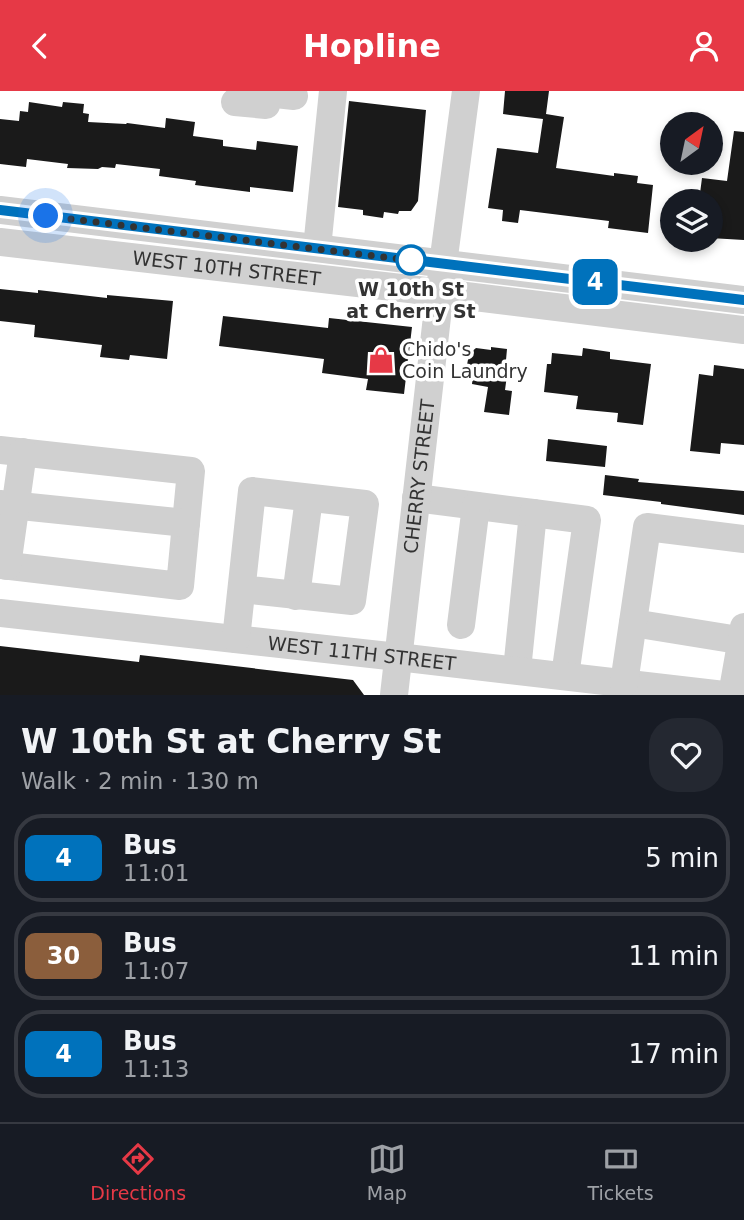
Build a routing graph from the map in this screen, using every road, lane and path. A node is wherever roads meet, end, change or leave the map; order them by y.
1 (333, 91) edge
2 (466, 91) edge
3 (276, 93) edge
4 (235, 102) dead end
5 (0, 210) edge
6 (114, 224) junction
7 (0, 243) edge
8 (317, 248) junction
9 (110, 255) junction
10 (443, 264) junction
11 (440, 293) junction
12 (744, 300) edge
13 (744, 330) edge
14 (12, 451) edge
15 (309, 498) junction
16 (416, 498) junction
17 (8, 505) edge
18 (476, 506) junction
19 (533, 513) junction
20 (186, 523) junction
21 (744, 539) edge
22 (4, 566) edge
23 (242, 589) junction
24 (296, 596) junction
25 (0, 613) edge
26 (633, 623) junction
27 (461, 625) dead end
28 (743, 636) edge
29 (236, 639) junction
30 (398, 657) junction
31 (517, 670) junction
32 (565, 676) junction
33 (624, 683) junction
34 (394, 695) edge
35 (724, 695) edge
36 (732, 695) edge

1 - 8 street
2 - 10 street, CHERRY STREET
3 - 4 street
5 - 6 street, WEST 10TH STREET
6 - 8 street, WEST 10TH STREET
6 - 9 street
7 - 9 street, WEST 10TH STREET
8 - 10 street, WEST 10TH STREET
9 - 11 street, WEST 10TH STREET
10 - 11 street, CHERRY STREET
10 - 12 street, WEST 10TH STREET
11 - 13 street, WEST 10TH STREET
11 - 16 street, CHERRY STREET
14 - 17 street
14 - 20 street
15 - 23 street
15 - 24 street
15 - 24 street
16 - 18 street
16 - 30 street, CHERRY STREET
17 - 20 street
17 - 22 street
18 - 19 street
18 - 27 street
19 - 31 street
19 - 32 street
20 - 22 street
21 - 26 street
23 - 24 street
23 - 29 street
25 - 29 street, WEST 11TH STREET
26 - 28 street
26 - 33 street
28 - 36 street
29 - 30 street, WEST 11TH STREET
30 - 31 street, WEST 11TH STREET
30 - 34 street, CHERRY STREET
31 - 32 street, WEST 11TH STREET
32 - 33 street, WEST 11TH STREET
33 - 35 street, WEST 11TH STREET

